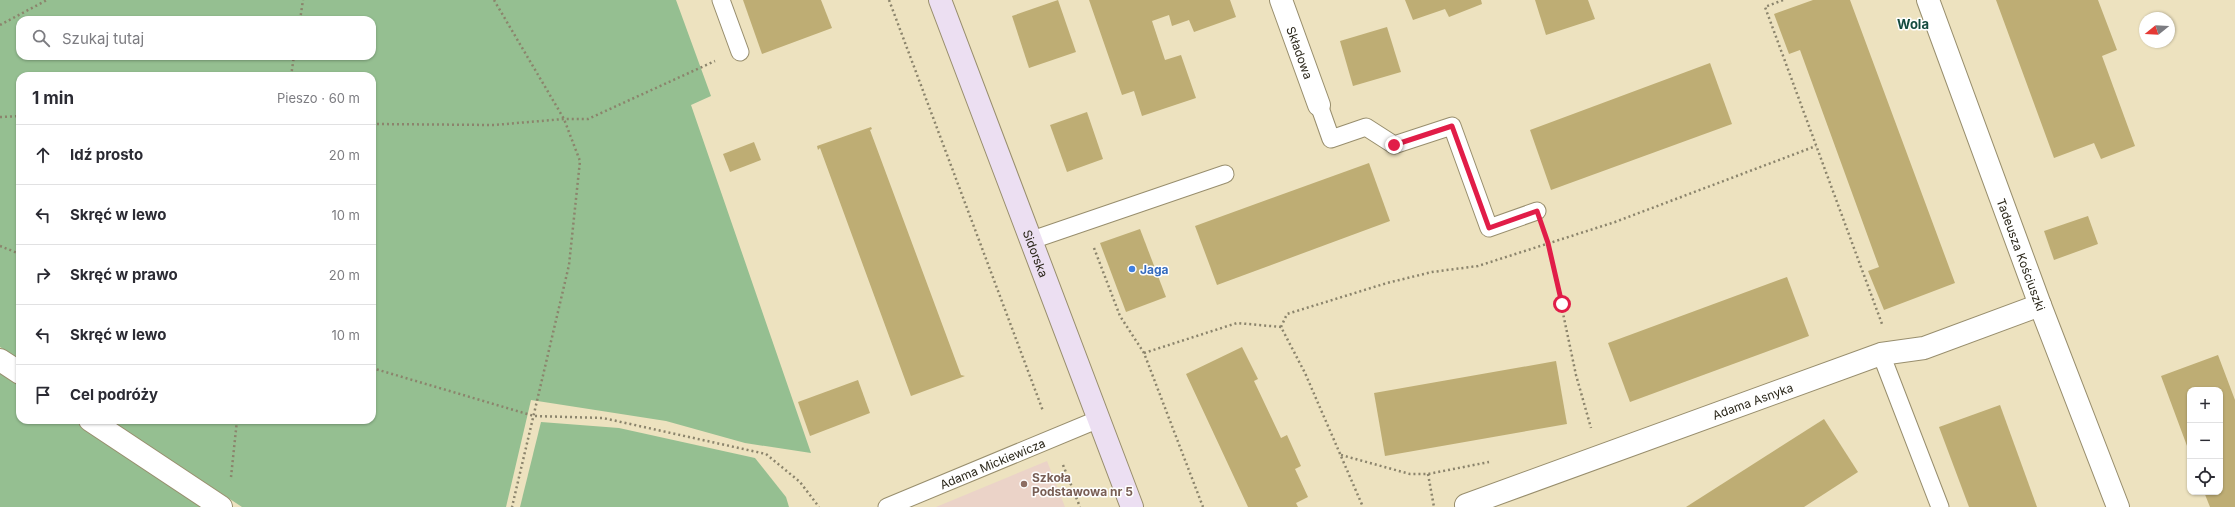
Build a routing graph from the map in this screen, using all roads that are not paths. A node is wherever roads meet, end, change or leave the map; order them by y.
1 (721, 0) edge
2 (940, 0) edge
3 (1282, 0) edge
4 (1928, 0) edge
5 (740, 52) road end
6 (1319, 105) joint
7 (1225, 174) dead end
8 (1537, 211) road end
9 (1032, 240) junction
10 (2040, 305) junction
11 (1881, 354) junction
12 (0, 360) edge
13 (16, 370) edge
14 (1098, 419) junction
15 (96, 424) edge
16 (1466, 505) dead end
17 (221, 507) edge
18 (887, 507) edge
19 (1132, 507) edge
20 (1940, 507) edge
21 (2118, 507) edge

1 - 5 lane
2 - 9 street, Sidorska
3 - 6 street, Składowa
4 - 10 street, Tadeusza Kościuszki
6 - 8 lane
7 - 9 lane
9 - 14 street, Sidorska
10 - 11 street, Adama Asnyka
10 - 21 street, Tadeusza Kościuszki
11 - 16 street, Adama Asnyka
11 - 20 lane
12 - 13 street
14 - 18 lane, Adama Mickiewicza
14 - 19 street, Sidorska
15 - 17 street

